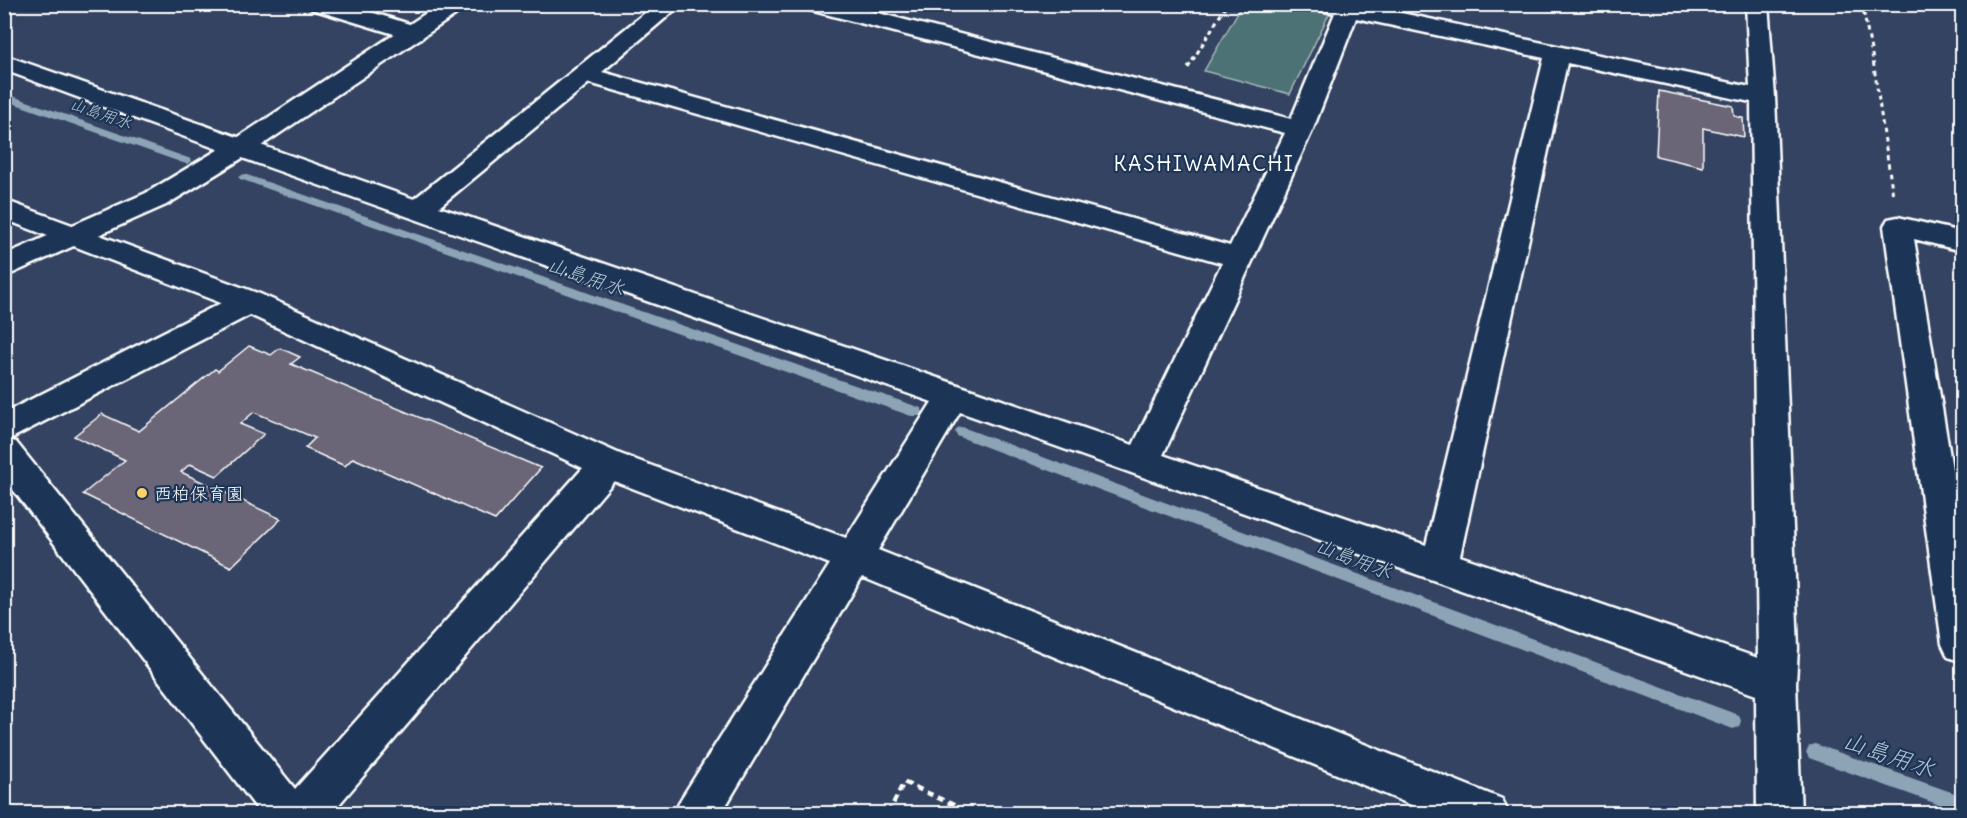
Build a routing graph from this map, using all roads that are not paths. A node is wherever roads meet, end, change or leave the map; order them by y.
1 (320, 4) edge
2 (456, 4) edge
3 (671, 4) edge
4 (814, 4) edge
5 (1756, 5) edge
6 (1336, 7) edge
7 (414, 33) junction
8 (1557, 53) junction
9 (4, 62) edge
10 (582, 74) junction
11 (1762, 97) junction
12 (1300, 129) junction
13 (240, 148) junction
14 (4, 209) edge
15 (418, 210) junction
16 (76, 237) junction
17 (1962, 242) edge
18 (1240, 258) junction
19 (4, 267) edge
20 (249, 302) junction
21 (953, 396) junction
22 (4, 428) edge
23 (4, 452) edge
24 (1142, 462) junction
25 (608, 464) junction
26 (854, 557) junction
27 (1440, 566) junction
28 (1962, 644) edge
29 (1776, 682) junction
30 (288, 813) edge
31 (302, 813) edge
32 (696, 813) edge
33 (1486, 813) edge
34 (1779, 813) edge

1 - 7 street
2 - 7 street
3 - 10 street
4 - 12 street
5 - 11 street
6 - 8 street
6 - 12 street
7 - 13 street
8 - 11 street
8 - 27 street
9 - 13 street
10 - 15 street
10 - 18 street
11 - 29 street
12 - 18 street
13 - 15 street
13 - 16 street
14 - 16 street
15 - 21 street
16 - 19 street
16 - 20 street
17 - 28 street
18 - 24 street
20 - 22 street
20 - 25 street
21 - 24 street
21 - 26 street
23 - 30 street
24 - 27 street
25 - 26 street
25 - 31 street
26 - 32 street
26 - 33 street
27 - 29 street
29 - 34 street

